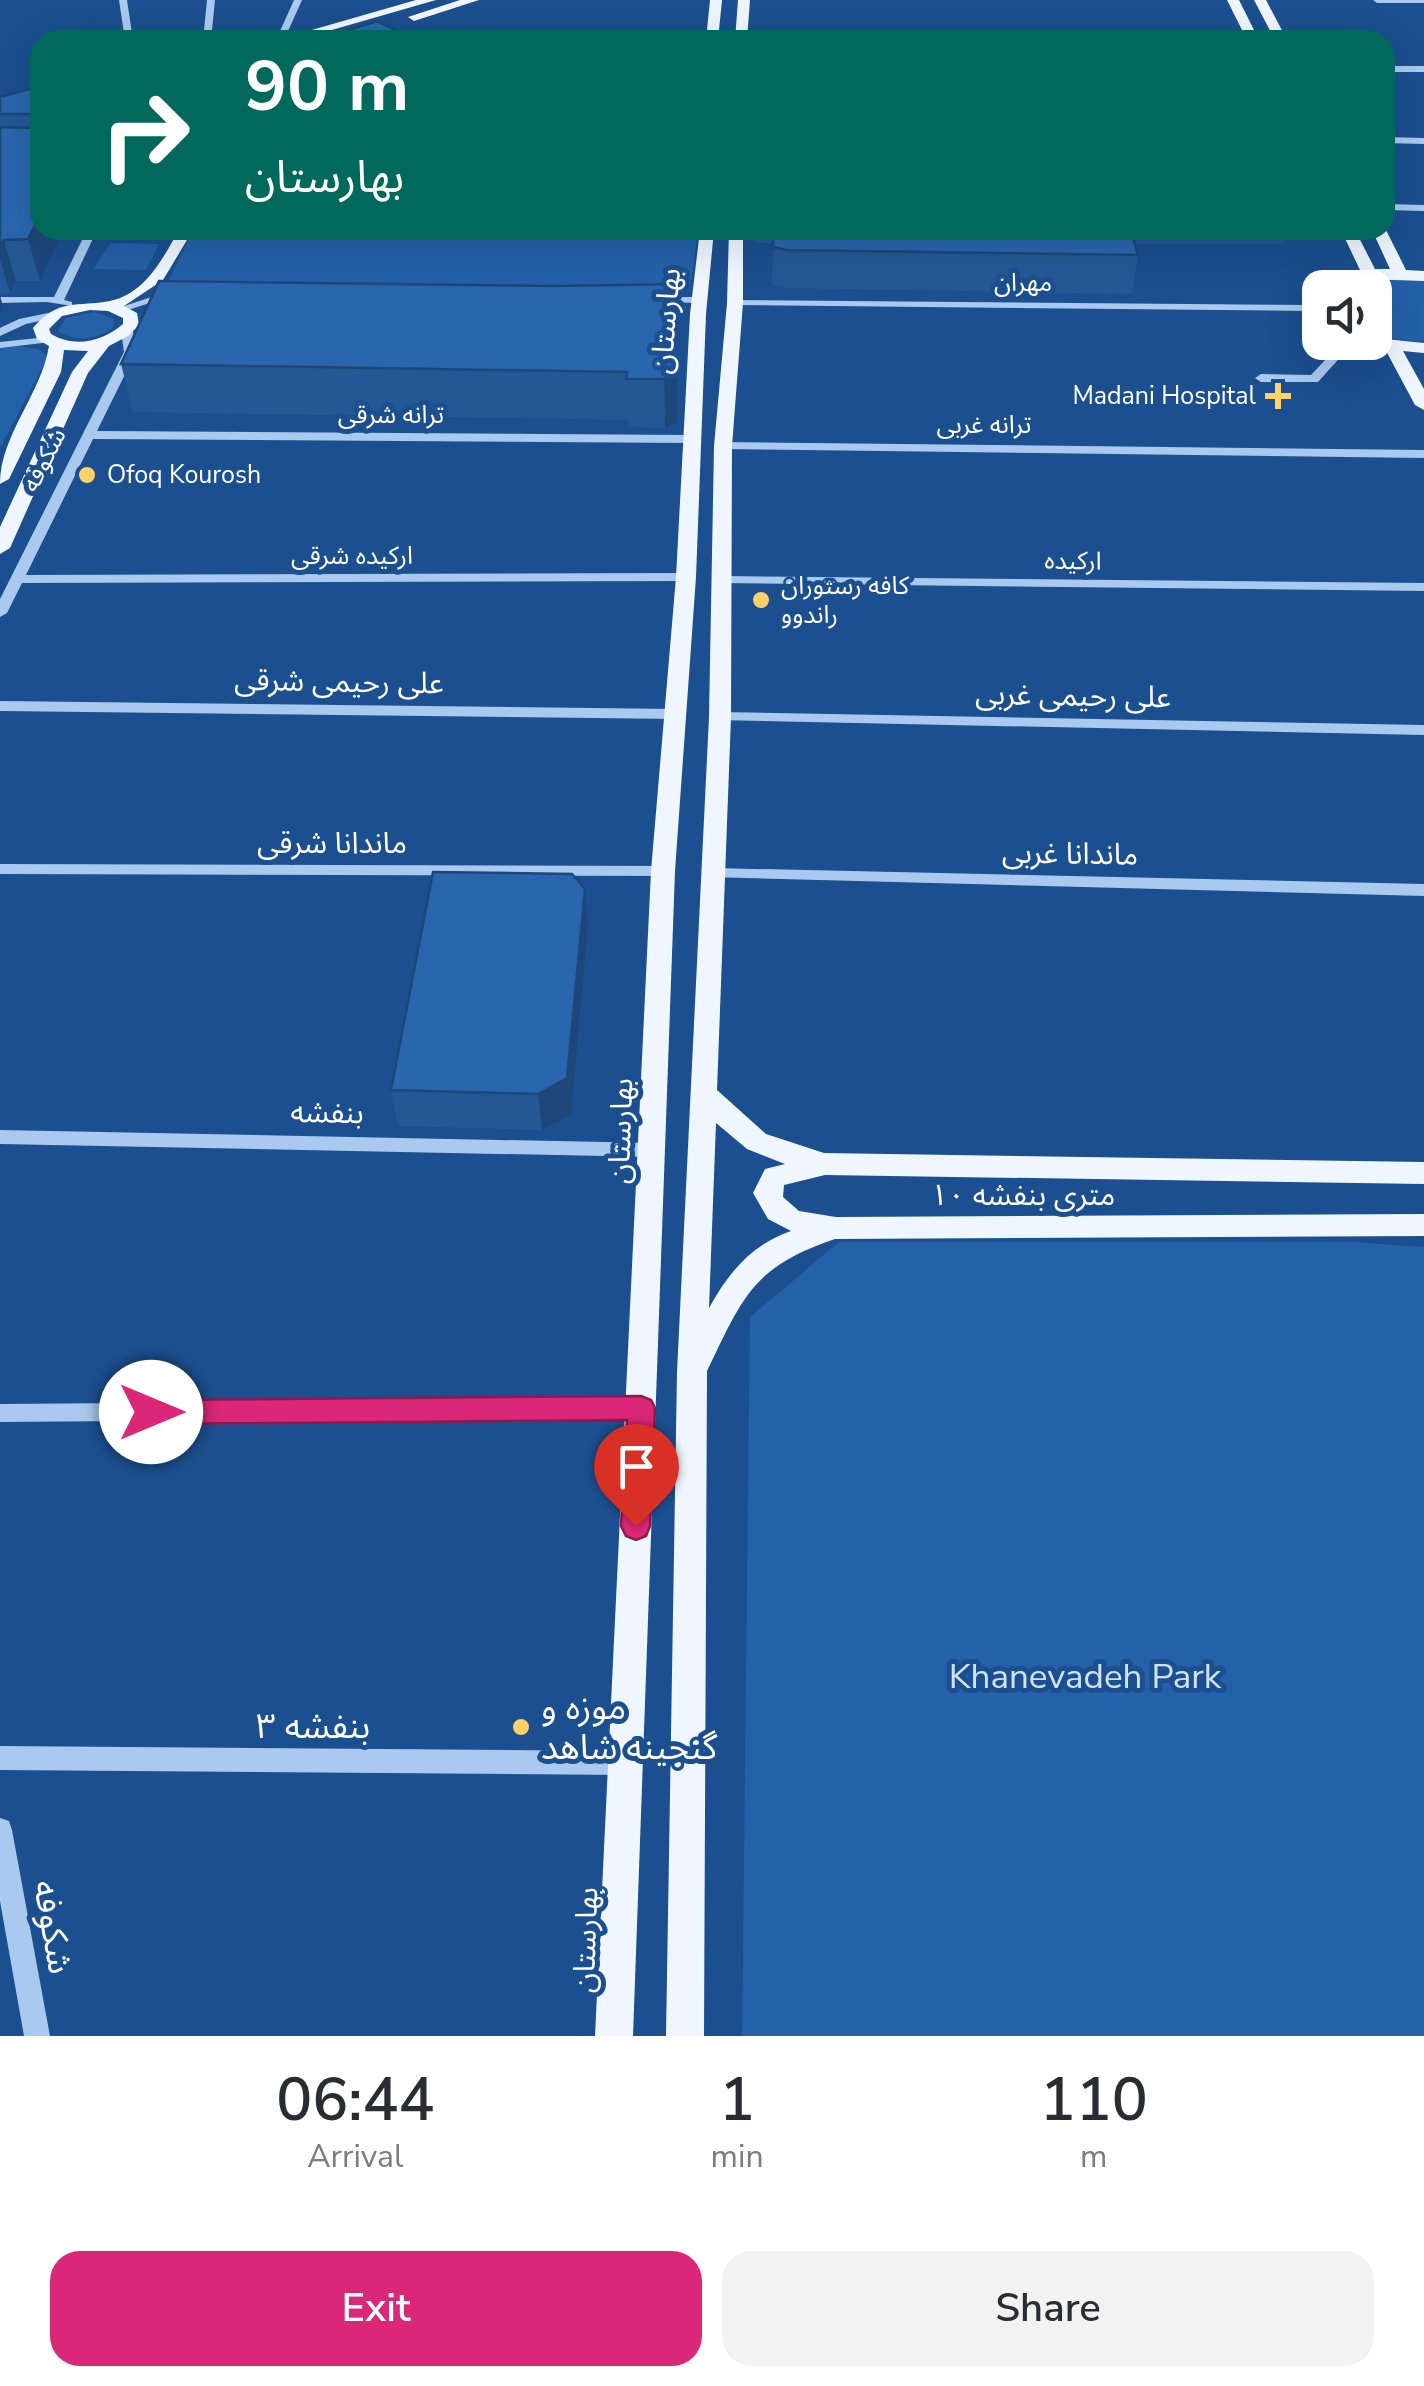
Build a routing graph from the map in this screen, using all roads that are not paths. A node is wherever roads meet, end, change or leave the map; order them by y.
1 (123, 0) edge
2 (212, 0) edge
3 (298, 0) edge
4 (430, 0) edge
5 (473, 0) edge
6 (716, 0) edge
7 (744, 0) edge
8 (1233, 0) edge
9 (1260, 0) edge
10 (1377, 0) edge
11 (1424, 0) edge
12 (128, 30) edge
13 (208, 30) edge
14 (286, 30) edge
15 (333, 30) edge
16 (367, 30) edge
17 (713, 30) edge
18 (742, 30) edge
19 (1248, 30) edge
20 (1276, 30) edge
21 (1395, 69) edge
22 (1424, 69) edge
23 (1395, 140) edge
24 (1424, 140) edge
25 (1395, 207) edge
26 (1424, 208) edge
27 (87, 240) edge
28 (181, 240) edge
29 (706, 240) edge
30 (736, 240) edge
31 (1353, 240) edge
32 (1383, 240) edge
33 (1368, 270) edge
34 (1392, 275) edge
35 (1402, 275) junction
36 (1424, 276) edge
37 (190, 293) edge
38 (641, 299) edge
39 (0, 300) edge
40 (735, 303) junction
41 (172, 307) edge
42 (699, 307) junction
43 (55, 308) junction
44 (659, 314) edge
45 (1302, 314) edge
46 (123, 316) junction
47 (0, 332) edge
48 (52, 342) junction
49 (103, 343) junction
50 (0, 344) edge
51 (1392, 346) joint
52 (1424, 348) edge
53 (1331, 360) edge
54 (1261, 378) dead end
55 (1424, 406) edge
56 (91, 435) junction
57 (691, 439) junction
58 (723, 446) junction
59 (1424, 454) edge
60 (0, 478) edge
61 (0, 548) edge
62 (686, 577) junction
63 (17, 579) junction
64 (722, 580) junction
65 (1424, 587) edge
66 (0, 613) edge
67 (0, 706) edge
68 (677, 714) junction
69 (720, 717) junction
70 (1424, 730) edge
71 (0, 869) edge
72 (664, 871) junction
73 (714, 873) junction
74 (1424, 890) edge
75 (704, 1093) junction
76 (0, 1136) edge
77 (653, 1150) junction
78 (824, 1164) junction
79 (1424, 1172) edge
80 (1424, 1225) edge
81 (835, 1228) junction
82 (692, 1372) junction
83 (641, 1408) junction
84 (0, 1413) edge
85 (0, 1758) edge
86 (625, 1763) junction
87 (0, 1830) edge
88 (37, 2036) edge
89 (614, 2036) edge
90 (685, 2036) edge

1 - 12 street
2 - 13 street
3 - 14 street
4 - 15 main road
5 - 16 main road
6 - 17 main road
7 - 18 main road
8 - 19 main road
9 - 20 main road
10 - 11 street
21 - 22 street
23 - 24 street
25 - 26 street
27 - 43 street
28 - 46 main road
29 - 42 main road, بهارستان
30 - 40 main road
31 - 33 main road
32 - 35 main road
34 - 35 main road
35 - 36 main road
37 - 46 street
38 - 42 street
39 - 43 street
40 - 45 street, مهران
40 - 58 main road
41 - 46 street
42 - 44 street
42 - 57 main road, بهارستان
43 - 46 main road
43 - 47 street
43 - 48 main road
46 - 49 main road
46 - 56 street, شکوفه
48 - 49 main road
48 - 50 street
48 - 60 main road
49 - 61 main road
51 - 52 main road
51 - 55 main road
53 - 54 street
56 - 57 street, ترانه شرقی
56 - 63 street, شکوفه
57 - 62 main road, بهارستان
58 - 59 street, ترانه غربی
58 - 64 main road
62 - 63 street, ارکیده شرقی
62 - 68 main road, بهارستان
63 - 66 street, شکوفه
64 - 65 street, ارکیده
64 - 69 main road
67 - 68 street, علی رحیمی شرقی
68 - 72 main road, بهارستان
69 - 70 street, علی رحیمی غربی
69 - 73 main road
71 - 72 street, ماندانا شرقی
72 - 77 main road, بهارستان
73 - 74 street, ماندانا غربی
73 - 75 main road
75 - 78 main road, ۱۰ متری بنفشه
75 - 82 main road
76 - 77 street, بنفشه
77 - 83 main road, بهارستان
78 - 79 main road, ۱۰ متری بنفشه
78 - 81 main road
80 - 81 main road, ۱۰ متری بنفشه
81 - 82 main road, ۱۰ متری بنفشه
82 - 90 main road
83 - 84 street
83 - 86 main road, بهارستان
85 - 86 street, بنفشه ۳
86 - 89 main road, بهارستان
87 - 88 street, شکوفه

